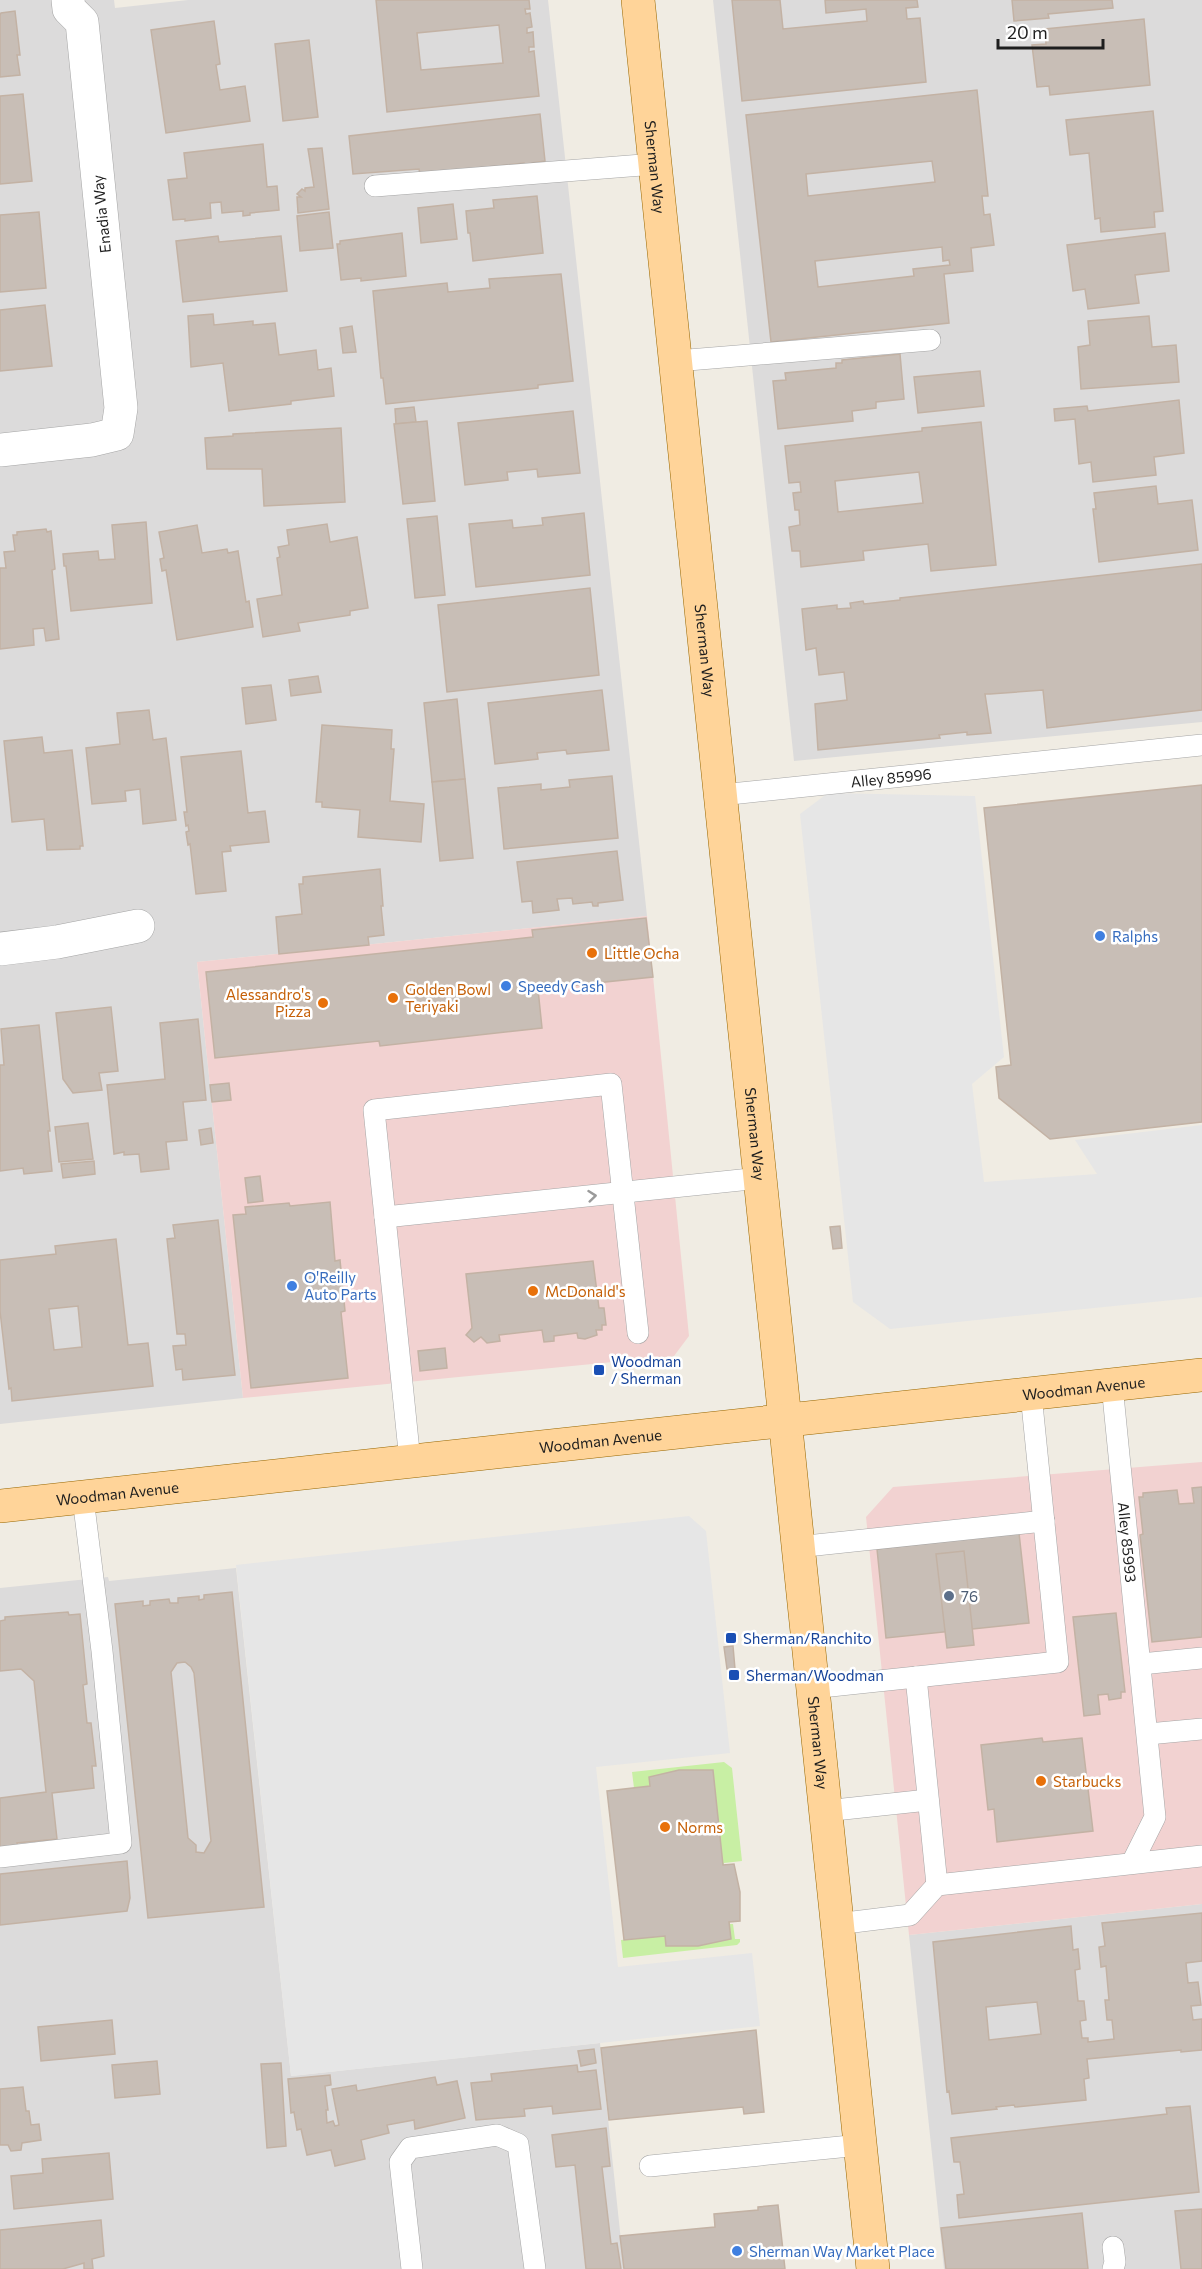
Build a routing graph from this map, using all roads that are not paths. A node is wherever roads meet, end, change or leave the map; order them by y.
1 (68, 0) edge
2 (638, 0) edge
3 (655, 164) junction
4 (375, 186) dead end
5 (930, 340) dead end
6 (676, 361) junction
7 (0, 450) edge
8 (1202, 745) edge
9 (721, 795) junction
10 (138, 926) dead end
11 (0, 949) edge
12 (760, 1178) junction
13 (623, 1192) junction
14 (385, 1217) junction
15 (638, 1333) dead end
16 (1202, 1375) edge
17 (1112, 1385) junction
18 (1031, 1394) junction
19 (785, 1422) junction
20 (410, 1461) junction
21 (83, 1498) junction
22 (0, 1506) edge
23 (1044, 1521) junction
24 (797, 1546) junction
25 (1202, 1658) edge
26 (1140, 1664) junction
27 (916, 1677) junction
28 (812, 1688) junction
29 (1202, 1730) edge
30 (1148, 1734) junction
31 (928, 1800) junction
32 (825, 1811) junction
33 (1202, 1856) edge
34 (0, 1857) edge
35 (1132, 1863) junction
36 (937, 1885) junction
37 (837, 1924) junction
38 (860, 2145) junction
39 (650, 2166) dead end
40 (1113, 2247) dead end
41 (411, 2269) edge
42 (536, 2269) edge
43 (873, 2269) edge
44 (1113, 2269) edge

1 - 7 street, Enadia Way
2 - 3 main road, Sherman Way
3 - 4 lane
3 - 6 main road, Sherman Way
5 - 6 lane
6 - 9 main road, Sherman Way
8 - 9 lane, Alley 85996
9 - 12 main road, Sherman Way
10 - 11 street
12 - 13 lane
12 - 19 main road, Sherman Way
14 -> 13 lane
13 - 14 lane
13 - 15 lane
14 - 20 lane
16 - 17 main road, Woodman Avenue
17 - 18 main road, Woodman Avenue
17 - 26 lane, Alley 85993
18 - 19 main road, Woodman Avenue
18 - 23 lane
19 - 20 main road, Woodman Avenue
19 - 24 main road, Sherman Way
20 - 21 main road, Woodman Avenue
21 - 22 main road, Woodman Avenue
21 - 34 lane
23 - 24 lane
23 - 27 lane
24 - 28 main road, Sherman Way
25 - 26 lane
26 - 30 lane, Alley 85993
27 - 28 lane
27 - 31 lane
28 - 32 main road, Sherman Way
29 - 30 lane
30 - 35 lane, Alley 85993
31 - 32 lane
31 - 36 lane
32 - 37 main road, Sherman Way
33 - 35 lane
35 - 36 lane
36 - 37 lane
37 - 38 main road, Sherman Way
38 - 39 lane
38 - 43 main road, Sherman Way
40 - 44 lane
41 - 42 lane

